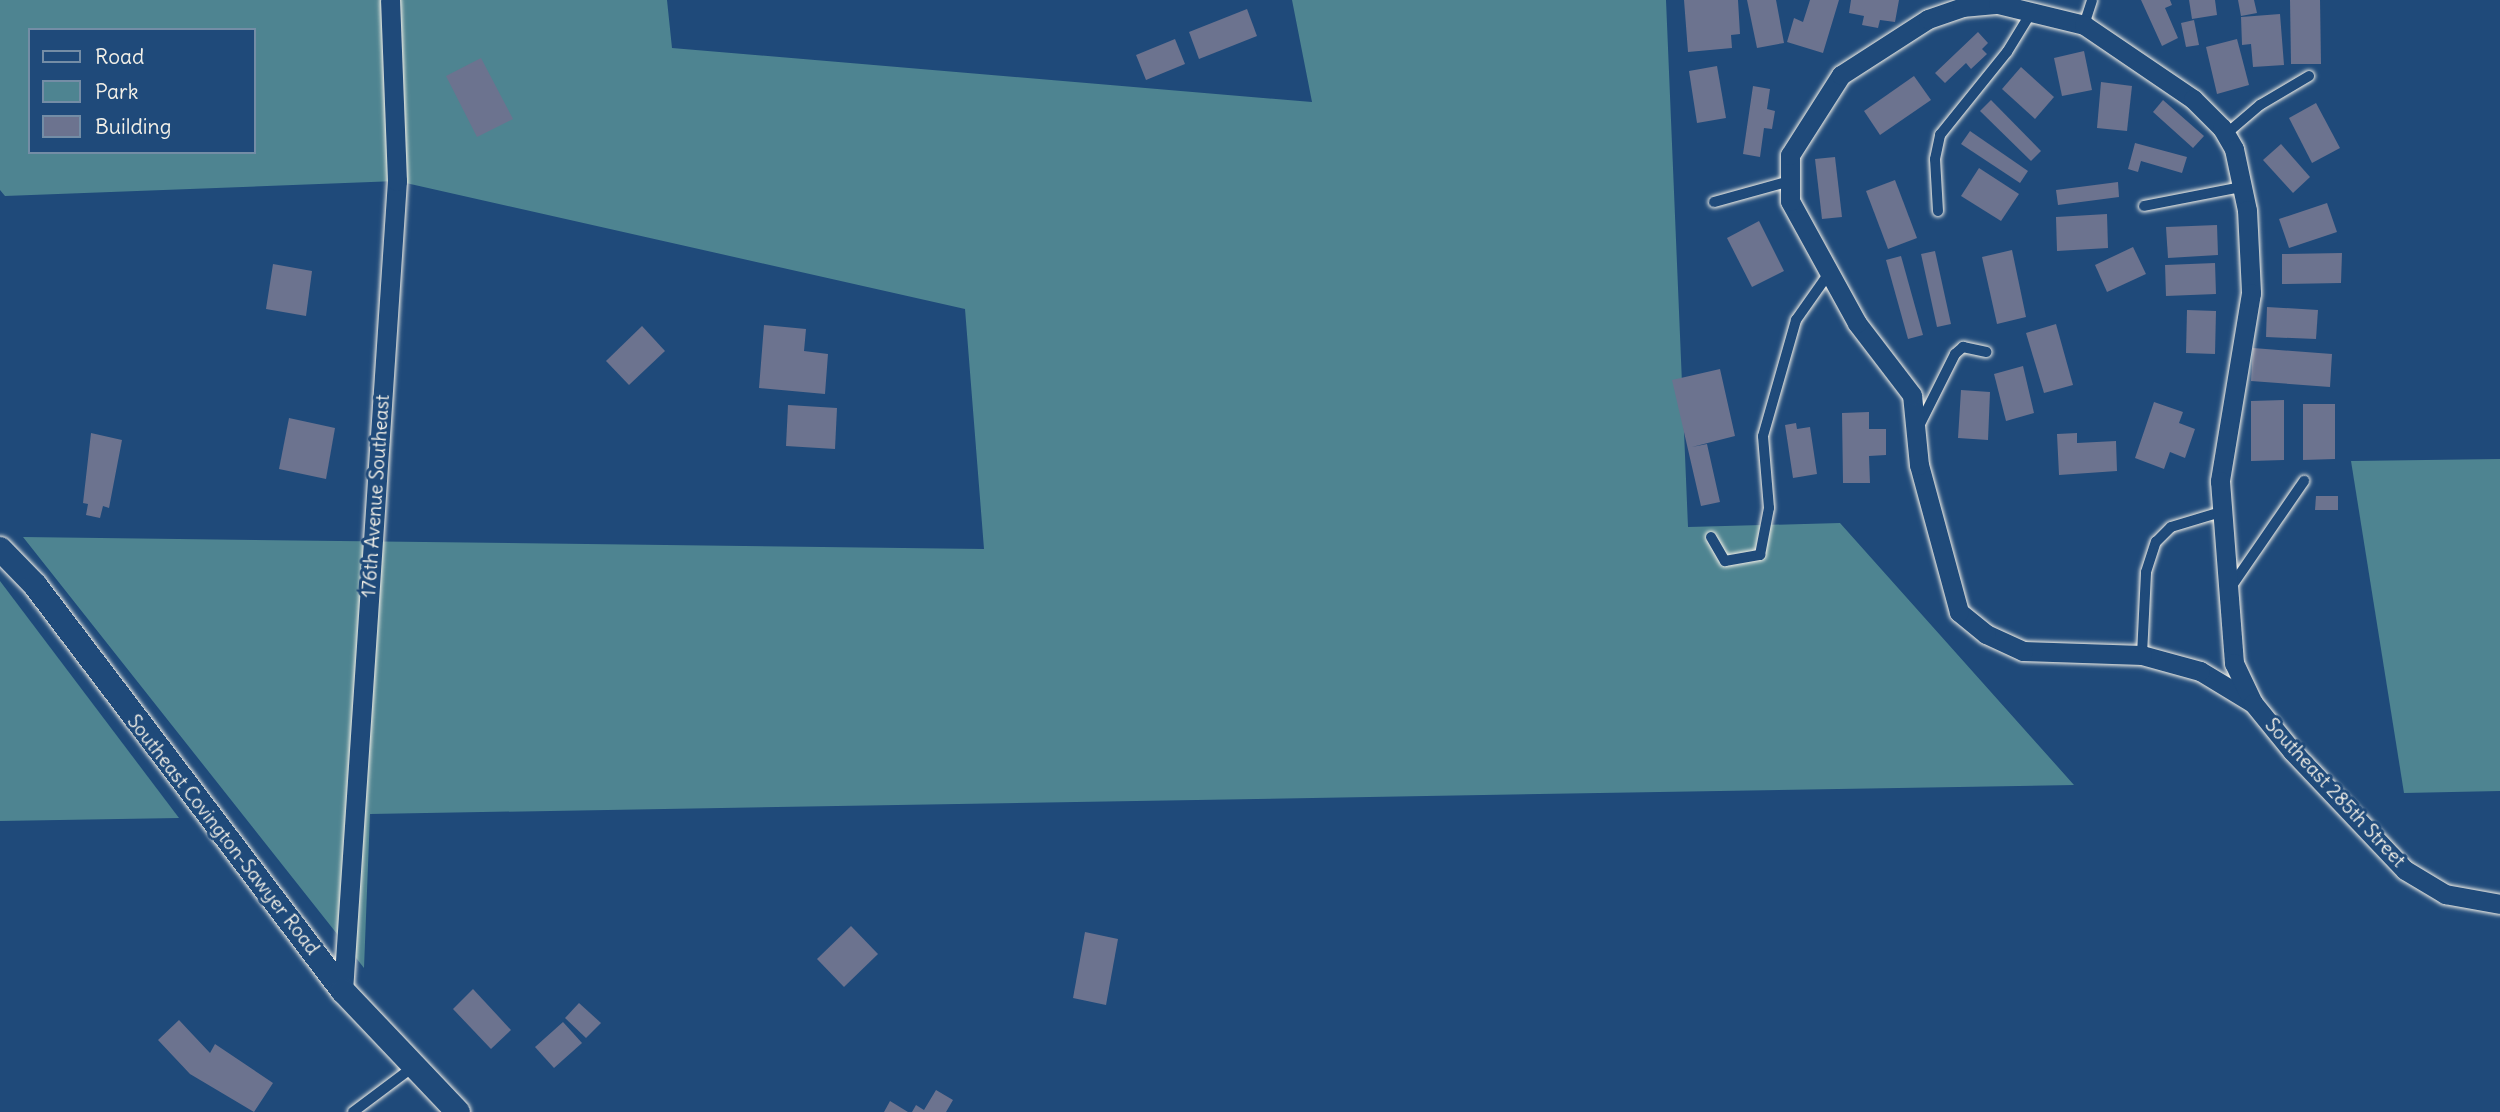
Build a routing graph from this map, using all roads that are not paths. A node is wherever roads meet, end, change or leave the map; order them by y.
1 (390, 0) edge
2 (2092, 0) edge
3 (1958, 4) edge
4 (2033, 10) junction
5 (2084, 24) junction
6 (2309, 76) dead end
7 (2226, 134) junction
8 (1790, 181) junction
9 (2242, 187) junction
10 (1714, 202) dead end
11 (2144, 206) dead end
12 (1938, 211) dead end
13 (1829, 273) junction
14 (1986, 352) dead end
15 (1916, 432) junction
16 (2304, 481) dead end
17 (2221, 512) junction
18 (1711, 537) dead end
19 (0, 549) edge
20 (2226, 594) junction
21 (2142, 655) junction
22 (2253, 703) junction
23 (2500, 904) edge
24 (343, 991) junction
25 (414, 1067) junction
26 (353, 1112) edge
27 (458, 1112) edge

1 - 24 street, 176th Avenue Southeast
2 - 5 lane
3 - 4 street, Southeast 285th Street
3 - 8 street, Southeast 285th Street
4 - 5 street, Southeast 285th Street
4 - 12 lane
5 - 7 street, Southeast 285th Street
6 - 7 lane
7 - 9 street, Southeast 285th Street
8 - 10 lane
8 - 13 street, Southeast 285th Street
9 - 11 lane
9 - 17 street, Southeast 285th Street
13 - 15 street, Southeast 285th Street
13 - 18 lane
14 - 15 lane
15 - 21 street, Southeast 285th Street
16 - 20 lane
17 - 20 street, Southeast 285th Street
17 - 21 lane
19 - 24 street, Southeast Covington-Sawyer Road
20 - 22 street, Southeast 285th Street
21 - 22 street, Southeast 285th Street
22 - 23 street, Southeast 285th Street
24 - 25 street, Southeast Covington-Sawyer Road
25 - 26 lane
25 - 27 street, Southeast Covington-Sawyer Road

